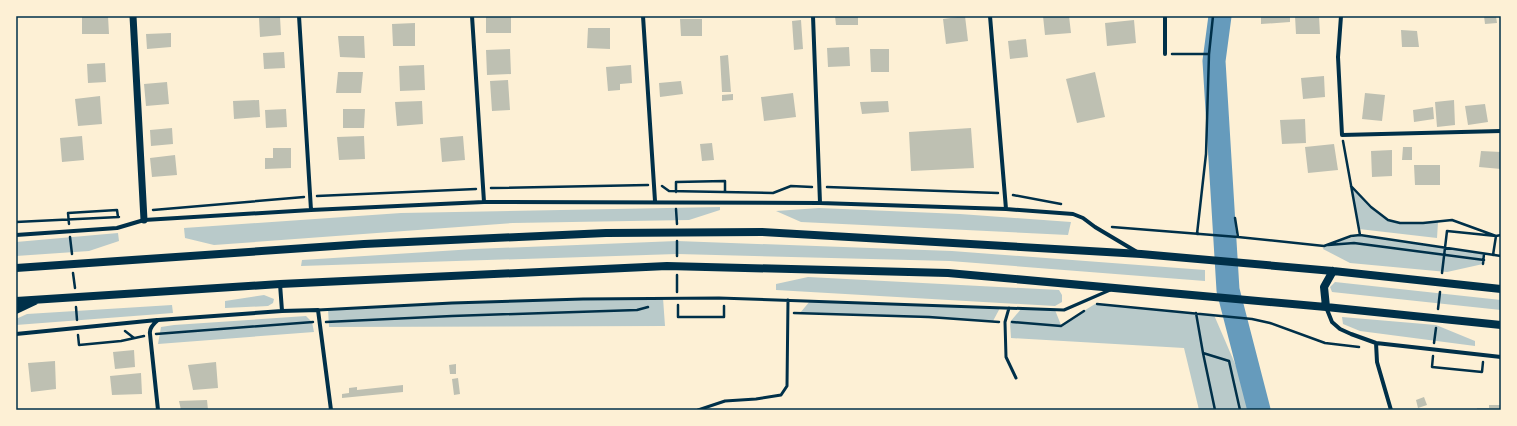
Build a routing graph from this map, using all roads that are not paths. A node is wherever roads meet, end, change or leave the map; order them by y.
1 (133, 16) edge
2 (299, 16) edge
3 (472, 16) edge
4 (643, 16) edge
5 (813, 16) edge
6 (990, 16) edge
7 (1165, 16) edge
8 (1341, 16) edge
9 (1165, 54) road end
10 (1501, 131) edge
11 (654, 201) junction
12 (484, 202) junction
13 (820, 202) junction
14 (1006, 209) junction
15 (311, 210) junction
16 (144, 220) junction
17 (16, 235) edge
18 (1141, 254) junction
19 (16, 268) edge
20 (1333, 271) junction
21 (280, 284) junction
22 (1116, 287) junction
23 (1501, 289) edge
24 (41, 299) junction
25 (788, 300) junction
26 (16, 301) edge
27 (1326, 306) junction
28 (1009, 308) junction
29 (16, 310) edge
30 (318, 310) junction
31 (282, 312) junction
32 (158, 320) junction
33 (1501, 325) edge
34 (16, 334) edge
35 (1376, 343) junction
36 (1501, 357) edge
37 (1016, 378) dead end
38 (158, 410) edge
39 (332, 410) edge
40 (698, 410) edge
41 (1391, 410) edge

1 - 16 street
2 - 15 street
3 - 12 street
4 - 11 street
5 - 13 street
6 - 14 street
7 - 9 street
8 - 10 street
11 - 12 street
11 - 13 street
12 - 15 street
13 - 14 street
14 - 18 street
15 - 16 street
16 - 17 street
18 - 19 main road
18 - 20 main road
20 - 23 main road
20 - 27 main road
21 - 22 main road
21 - 24 main road
21 - 31 street
22 - 27 main road
22 - 28 lane
24 - 26 main road
24 - 29 main road
25 - 28 lane
25 - 30 lane
25 - 40 lane
27 - 33 main road
27 - 35 street
28 - 37 lane
30 - 31 street
30 - 39 street
31 - 32 street
32 - 34 street
32 - 38 street
35 - 36 street
35 - 41 street

